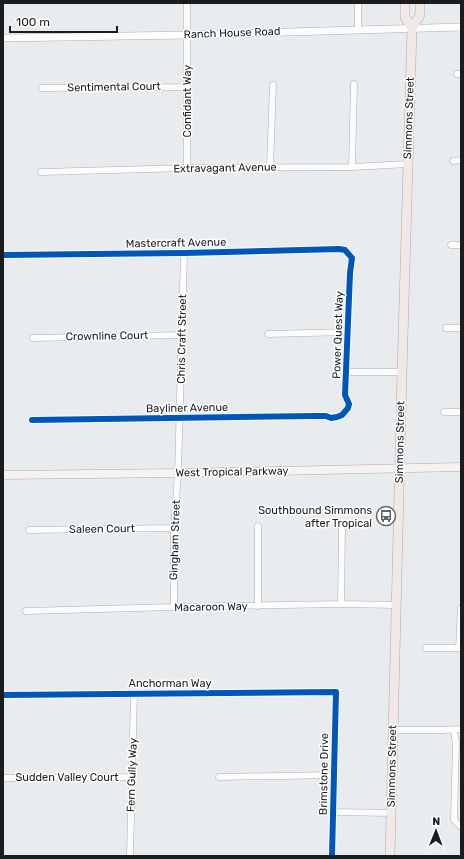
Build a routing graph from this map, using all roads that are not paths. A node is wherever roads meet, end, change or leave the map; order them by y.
1 (187, 3) edge
2 (358, 3) edge
3 (405, 3) edge
4 (420, 3) edge
5 (461, 27) edge
6 (412, 28) junction
7 (358, 30) junction
8 (187, 34) junction
9 (3, 38) edge
10 (354, 84) dead end
11 (273, 85) dead end
12 (187, 87) junction
13 (42, 88) dead end
14 (461, 160) edge
15 (453, 161) dead end
16 (408, 164) junction
17 (270, 167) junction
18 (352, 167) junction
19 (187, 168) junction
20 (41, 172) dead end
21 (451, 245) dead end
22 (461, 245) edge
23 (184, 253) junction
24 (348, 253) joint
25 (3, 255) edge
26 (446, 328) dead end
27 (461, 328) edge
28 (348, 332) junction
29 (268, 334) dead end
30 (182, 335) junction
31 (33, 338) dead end
32 (346, 372) junction
33 (402, 372) junction
34 (444, 412) dead end
35 (461, 412) edge
36 (342, 415) joint
37 (180, 418) junction
38 (32, 420) dead end
39 (461, 467) edge
40 (400, 468) junction
41 (178, 473) junction
42 (3, 475) edge
43 (258, 526) dead end
44 (342, 526) dead end
45 (174, 528) junction
46 (29, 530) dead end
47 (341, 604) junction
48 (396, 605) junction
49 (258, 606) junction
50 (174, 607) junction
51 (461, 608) edge
52 (26, 611) dead end
53 (426, 648) dead end
54 (460, 648) edge
55 (336, 692) joint
56 (134, 694) junction
57 (3, 695) edge
58 (458, 729) edge
59 (393, 730) junction
60 (334, 775) junction
61 (132, 777) junction
62 (219, 777) dead end
63 (3, 778) edge
64 (333, 812) junction
65 (391, 813) junction
66 (459, 826) edge
67 (130, 856) edge
68 (332, 856) edge
69 (390, 856) edge

1 - 8 street, Confidant Way
2 - 7 street
3 - 6 main road, Simmons Street
4 - 6 main road, Simmons Street
5 - 6 street, Ranch House Road
6 - 7 street, Ranch House Road
6 - 16 main road, Simmons Street
7 - 8 street, Ranch House Road
8 - 9 street, Ranch House Road
8 - 12 street, Confidant Way
10 - 18 street
11 - 17 street
12 - 13 street, Sentimental Court
12 - 19 street, Confidant Way
14 - 15 street
16 - 18 street, Extravagant Avenue
16 - 33 main road, Simmons Street
17 - 18 street, Extravagant Avenue
17 - 19 street, Extravagant Avenue
19 - 20 street, Extravagant Avenue
21 - 22 street
23 - 24 street, Mastercraft Avenue
23 - 25 street, Mastercraft Avenue
23 - 30 street, Chris Craft Street
24 - 28 street, Power Quest Way
26 - 27 street
28 - 29 street
28 - 32 street, Power Quest Way
30 - 31 street, Crownline Court
30 - 37 street, Chris Craft Street
32 - 33 street
32 - 36 street, Power Quest Way
33 - 40 main road, Simmons Street
34 - 35 street
36 - 37 street, Bayliner Avenue
37 - 38 street, Bayliner Avenue
37 - 41 street, Chris Craft Street
39 - 40 main road, West Tropical Parkway
40 - 41 main road, West Tropical Parkway
40 - 48 main road, Simmons Street
41 - 42 main road, West Tropical Parkway
41 - 45 street, Gingham Street
43 - 49 street
44 - 47 street
45 - 46 street, Saleen Court
45 - 50 street, Gingham Street
47 - 48 street, Macaroon Way
47 - 49 street, Macaroon Way
48 - 59 main road, Simmons Street
49 - 50 street, Macaroon Way
50 - 52 street, Macaroon Way
51 - 54 street
53 - 54 street
55 - 56 street, Anchorman Way
55 - 60 street, Brimstone Drive
56 - 57 street, Anchorman Way
56 - 61 street, Fern Gully Way
58 - 59 street
58 - 66 street
59 - 65 main road, Simmons Street
60 - 62 street
60 - 64 street, Brimstone Drive
61 - 63 street, Sudden Valley Court
61 - 67 street, Fern Gully Way
64 - 65 street
64 - 68 street, Brimstone Drive
65 - 69 main road, Simmons Street

